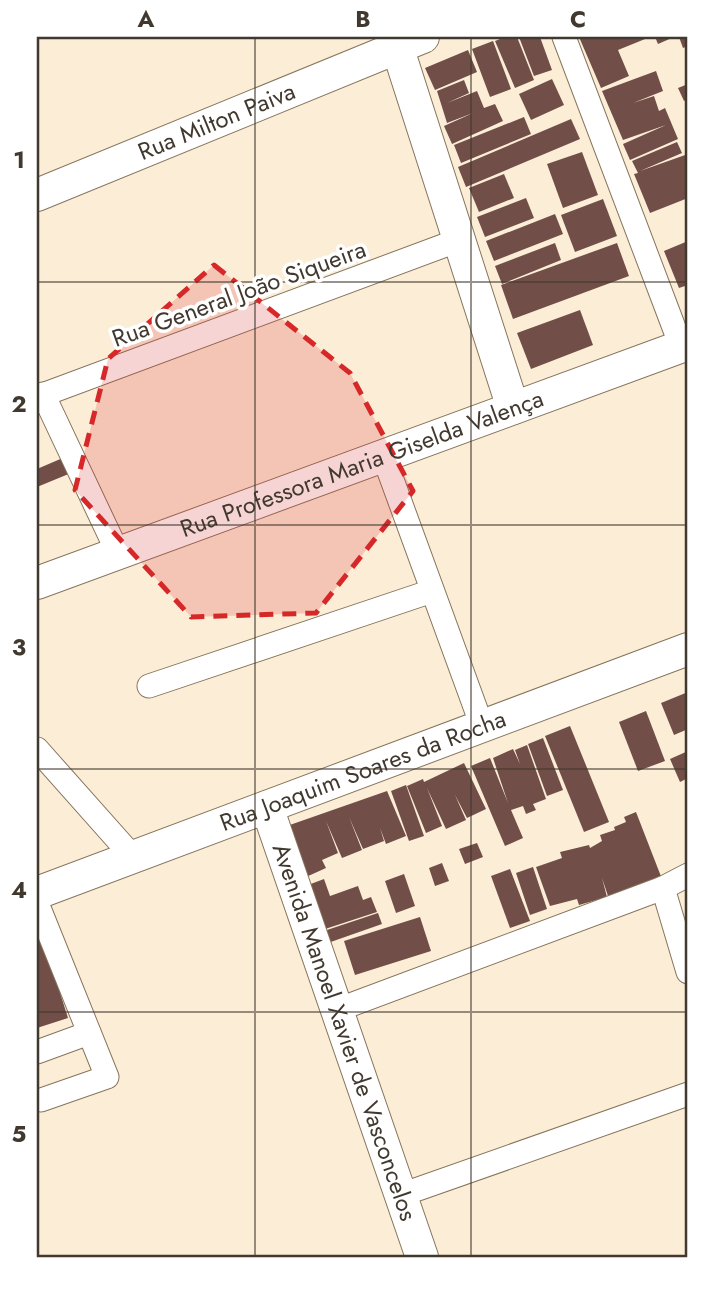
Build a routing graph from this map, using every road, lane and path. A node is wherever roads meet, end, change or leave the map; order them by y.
1 (564, 37) edge
2 (405, 40) edge
3 (37, 195) edge
4 (459, 240) junction
5 (685, 345) edge
6 (40, 396) edge
7 (513, 408) junction
8 (383, 455) junction
9 (118, 553) junction
10 (37, 583) edge
11 (432, 591) junction
12 (688, 649) edge
13 (149, 686) dead end
14 (482, 726) junction
15 (37, 749) edge
16 (267, 807) junction
17 (133, 857) junction
18 (688, 875) edge
19 (663, 888) junction
20 (37, 894) edge
21 (37, 903) edge
22 (688, 972) edge
23 (337, 1010) junction
24 (89, 1033) junction
25 (37, 1052) edge
26 (688, 1094) edge
27 (41, 1100) dead end
28 (401, 1195) junction
29 (422, 1257) edge

1 - 5 street
2 - 3 street, Rua Milton Paiva
2 - 4 street
4 - 6 street, Rua General João Siqueira
4 - 7 street
5 - 7 street, Rua Professora Maria Giselda Valença
6 - 9 street
7 - 8 street, Rua Professora Maria Giselda Valença
8 - 9 street, Rua Professora Maria Giselda Valença
8 - 11 street
9 - 10 street, Rua Professora Maria Giselda Valença
11 - 13 street
11 - 14 street
12 - 14 street, Rua Joaquim Soares da Rocha
14 - 16 street, Rua Joaquim Soares da Rocha
15 - 17 street
16 - 17 street, Rua Joaquim Soares da Rocha
16 - 23 street, Avenida Manoel Xavier de Vasconcelos
17 - 20 street, Rua Joaquim Soares da Rocha
18 - 19 street
19 - 22 street
19 - 23 street
21 - 24 street
23 - 28 street, Avenida Manoel Xavier de Vasconcelos
24 - 25 street
24 - 27 street
26 - 28 street
28 - 29 street, Avenida Manoel Xavier de Vasconcelos

